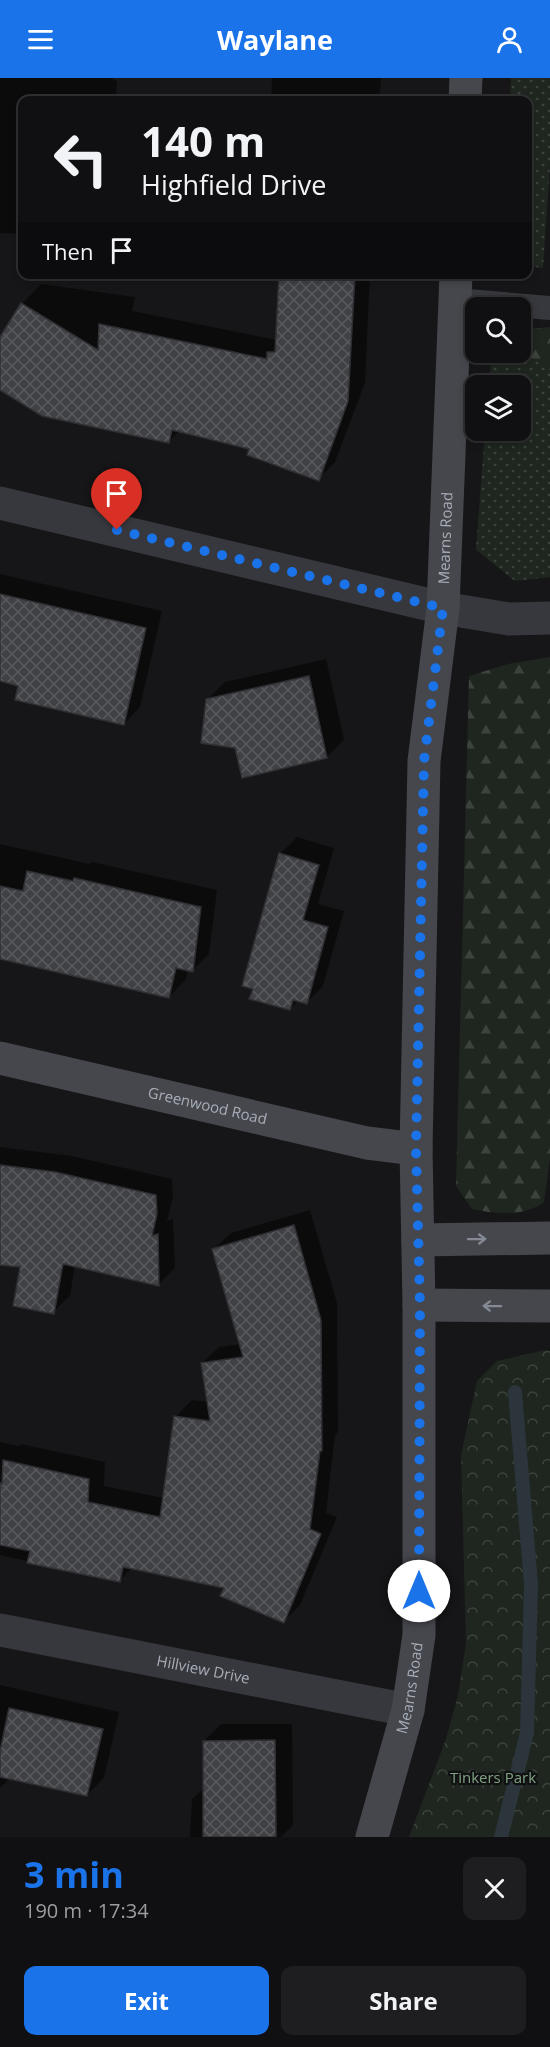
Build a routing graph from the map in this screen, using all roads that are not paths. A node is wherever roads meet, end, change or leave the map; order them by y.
1 (466, 78) edge
2 (465, 96) edge
3 (456, 287) edge
4 (550, 308) edge
5 (0, 503) edge
6 (443, 608) junction
7 (550, 618) edge
8 (0, 1058) edge
9 (416, 1149) junction
10 (550, 1238) edge
11 (418, 1240) junction
12 (420, 1305) junction
13 (550, 1306) edge
14 (0, 1630) edge
15 (408, 1710) junction
16 (372, 1837) edge

1 - 2 street
3 - 4 lane
3 - 6 street, Mearns Road
5 - 6 street
6 - 7 street
6 - 9 street, Mearns Road
8 - 9 street, Greenwood Road
9 - 11 street, Mearns Road
11 -> 10 street
11 - 12 street, Mearns Road
13 -> 12 street
12 - 15 street, Mearns Road
14 - 15 street, Hillview Drive
15 - 16 street, Mearns Road

